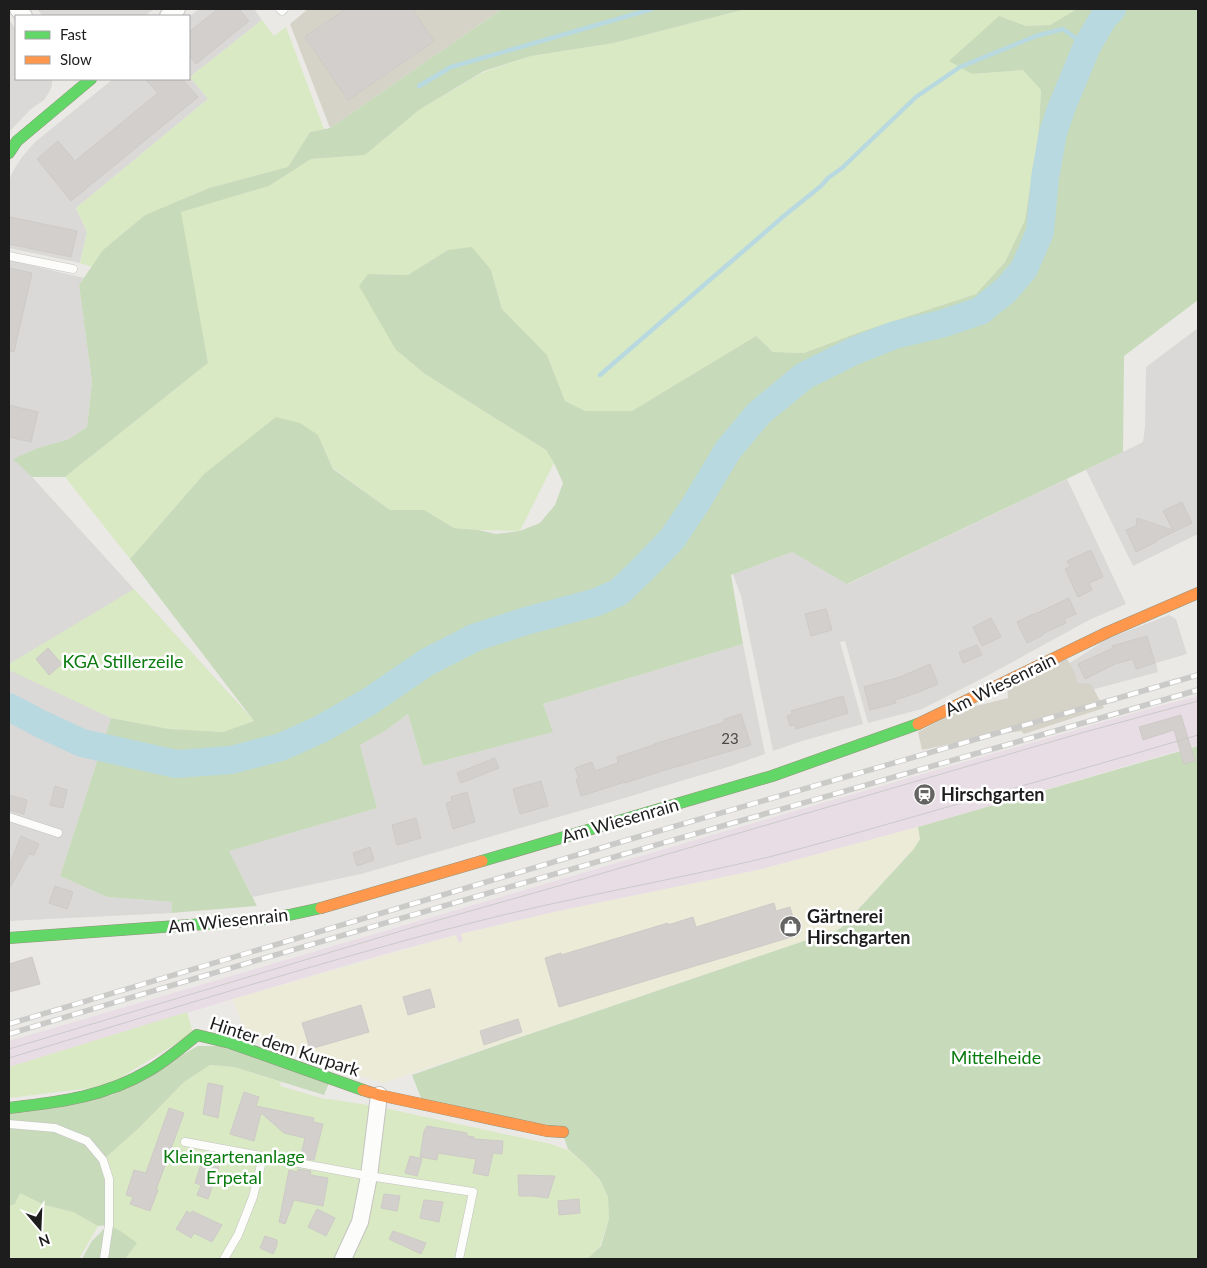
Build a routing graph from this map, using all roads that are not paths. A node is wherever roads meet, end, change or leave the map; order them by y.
1 (82, 81) edge
2 (9, 152) edge
3 (9, 256) edge
4 (73, 269) dead end
5 (1198, 593) edge
6 (9, 817) edge
7 (58, 833) dead end
8 (9, 934) edge
9 (379, 1095) junction
10 (9, 1108) edge
11 (9, 1124) edge
12 (564, 1132) dead end
13 (185, 1142) dead end
14 (263, 1157) junction
15 (369, 1176) junction
16 (104, 1259) edge
17 (224, 1259) edge
18 (343, 1259) edge
19 (459, 1259) edge

1 - 2 street
3 - 4 lane
5 - 8 street, Am Wiesenrain
6 - 7 lane
9 - 10 street, Hinter dem Kurpark
9 - 12 street, Hinter dem Kurpark
9 - 15 street
11 - 16 lane
13 - 14 lane
14 - 15 lane
14 - 17 lane
15 - 18 street
15 - 19 lane

